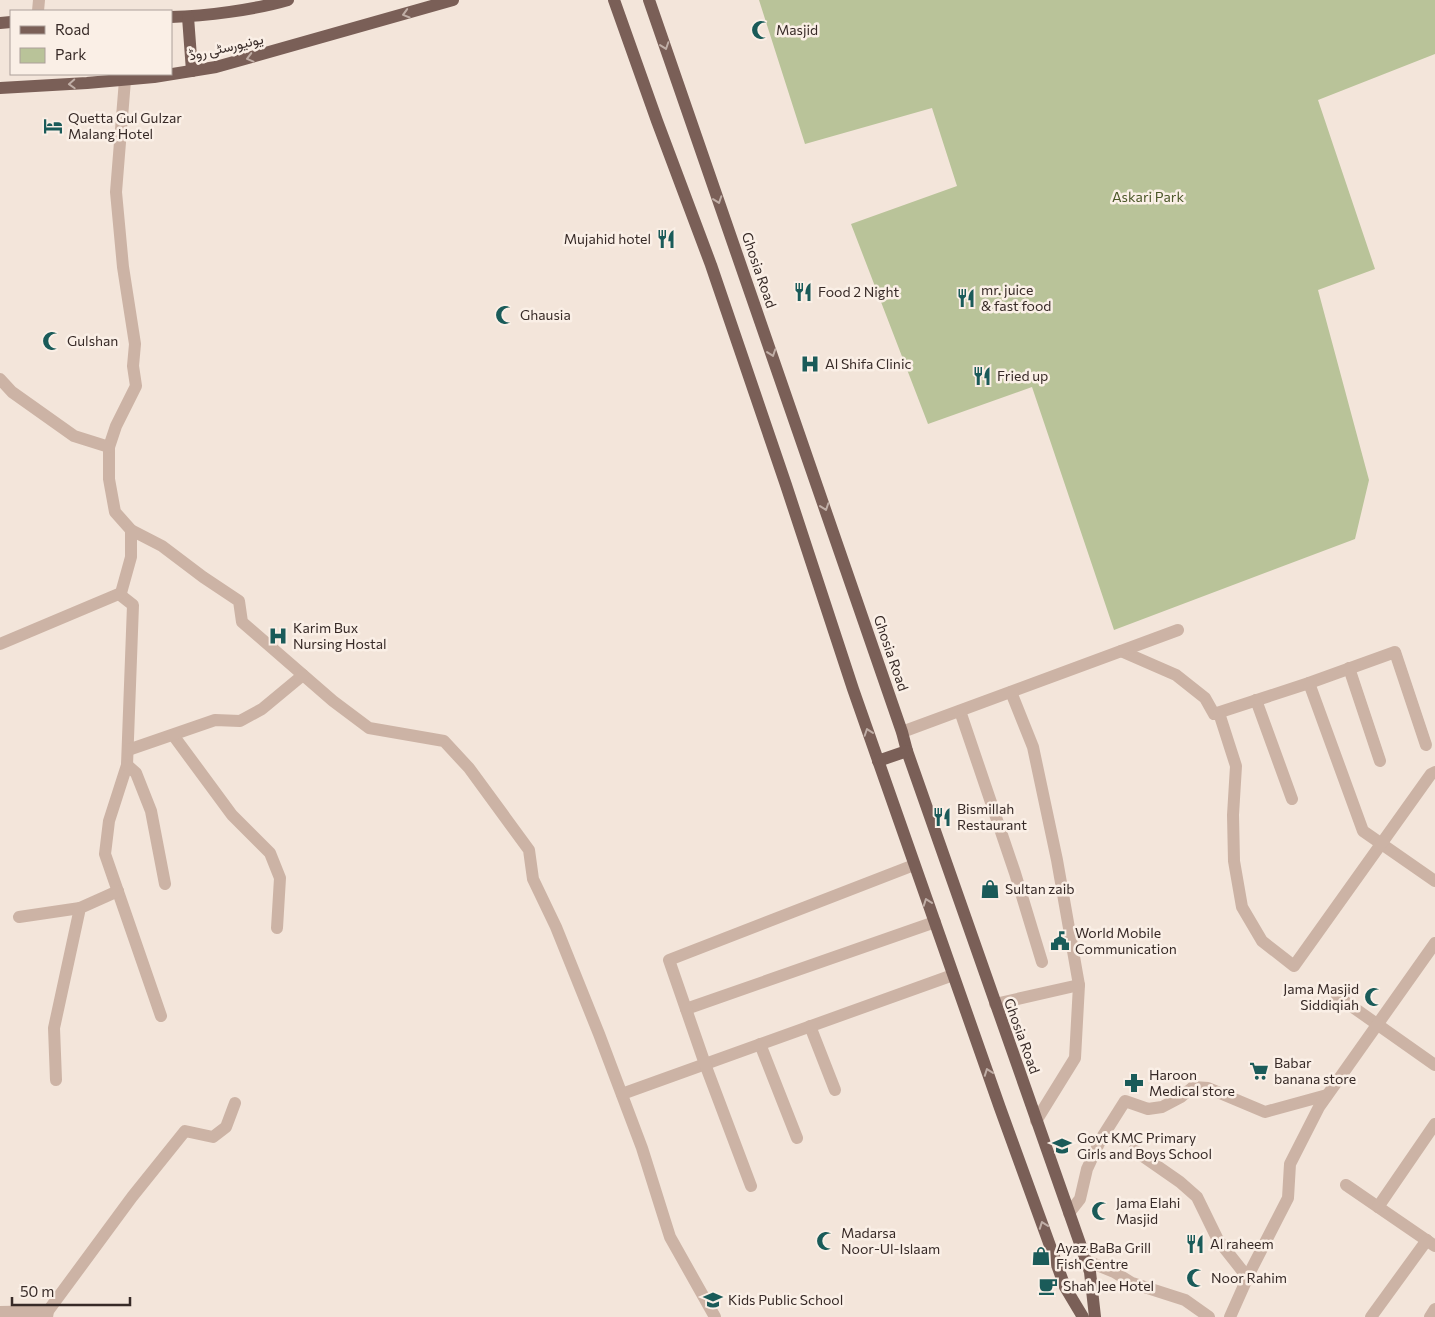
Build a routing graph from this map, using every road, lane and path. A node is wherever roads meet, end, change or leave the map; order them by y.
1 (288, 0) edge
2 (453, 0) edge
3 (614, 0) edge
4 (649, 0) edge
5 (271, 2) edge
6 (172, 17) edge
7 (188, 17) junction
8 (192, 71) junction
9 (170, 75) edge
10 (172, 75) edge
11 (125, 80) junction
12 (0, 88) edge
13 (0, 380) edge
14 (108, 447) junction
15 (131, 530) junction
16 (119, 594) junction
17 (1178, 630) dead end
18 (0, 644) edge
19 (1121, 651) junction
20 (1349, 668) junction
21 (303, 675) junction
22 (1309, 683) junction
23 (1011, 692) junction
24 (1256, 700) junction
25 (960, 711) junction
26 (1219, 713) junction
27 (902, 732) junction
28 (173, 735) junction
29 (1426, 745) dead end
30 (128, 750) junction
31 (907, 751) junction
32 (878, 761) junction
33 (1380, 761) dead end
34 (127, 765) junction
35 (1435, 772) edge
36 (1292, 799) dead end
37 (1380, 843) junction
38 (914, 865) junction
39 (1435, 881) edge
40 (165, 884) dead end
41 (118, 891) junction
42 (80, 908) junction
43 (19, 917) dead end
44 (934, 922) junction
45 (277, 928) dead end
46 (1435, 943) edge
47 (1042, 962) dead end
48 (953, 975) junction
49 (1079, 985) junction
50 (1337, 996) dead end
51 (995, 1004) junction
52 (686, 1009) junction
53 (161, 1016) dead end
54 (1377, 1024) junction
55 (810, 1026) junction
56 (760, 1044) junction
57 (705, 1064) junction
58 (1435, 1065) edge
59 (56, 1080) dead end
60 (835, 1090) dead end
61 (622, 1094) junction
62 (1327, 1095) junction
63 (234, 1103) dead end
64 (1036, 1121) junction
65 (1435, 1124) edge
66 (796, 1138) dead end
67 (1134, 1150) dead end
68 (1346, 1185) dead end
69 (751, 1186) dead end
70 (1378, 1207) junction
71 (1069, 1213) junction
72 (1431, 1243) edge
73 (1085, 1260) junction
74 (1248, 1278) junction
75 (1435, 1310) edge
76 (0, 1312) edge
77 (47, 1314) edge
78 (715, 1317) edge
79 (1083, 1317) edge
80 (1095, 1317) edge
81 (1209, 1317) edge
82 (1230, 1317) edge
83 (1371, 1317) edge
84 (1430, 1317) edge

1 - 5 main road
2 -> 8 main road, یونیورسٹی روڈ
32 -> 3 main road
4 -> 27 main road, Ghosia Road
5 - 7 main road
6 - 7 main road
7 - 8 main road
8 - 10 main road, یونیورسٹی روڈ
9 - 11 main road, یونیورسٹی روڈ
11 -> 12 main road, یونیورسٹی روڈ
11 - 14 street
13 - 14 street
14 - 15 street
15 - 16 street
15 - 21 street
16 - 18 street
16 - 30 street
17 - 19 street
19 - 23 street
19 - 26 street
20 - 22 street
20 - 29 street
20 - 33 street
21 - 28 street
21 - 61 street
22 - 24 street
22 - 37 street
23 - 25 street
23 - 49 street
24 - 26 street
24 - 36 street
25 - 27 street
25 - 47 street
26 - 37 street
27 - 31 main road, Ghosia Road
28 - 30 street
28 - 45 street
30 - 34 street
31 - 32 main road
31 - 51 main road, Ghosia Road
32 - 38 main road
34 - 40 street
34 - 41 street
35 - 37 street
37 - 39 street
44 -> 38 main road
38 - 52 street
41 - 42 street
41 - 53 street
42 - 43 street
42 - 59 street
44 - 48 main road
44 - 52 street
46 - 54 street
48 - 55 street
79 -> 48 main road
49 - 51 street
49 - 64 street
50 - 54 street
51 - 64 main road, Ghosia Road
52 - 57 street
54 - 58 street
54 - 62 street
55 - 56 street
55 - 60 street
56 - 57 street
56 - 66 street
57 - 61 street
57 - 69 street
61 - 78 street
62 - 71 street
62 - 74 street
63 - 77 street
64 - 71 main road, Ghosia Road
65 - 70 street
67 - 74 street
68 - 70 street
70 - 72 street
71 - 73 main road, Ghosia Road
72 - 83 street
73 - 80 main road, Ghosia Road
73 - 81 street
74 - 82 street
75 - 84 street
76 - 77 street

